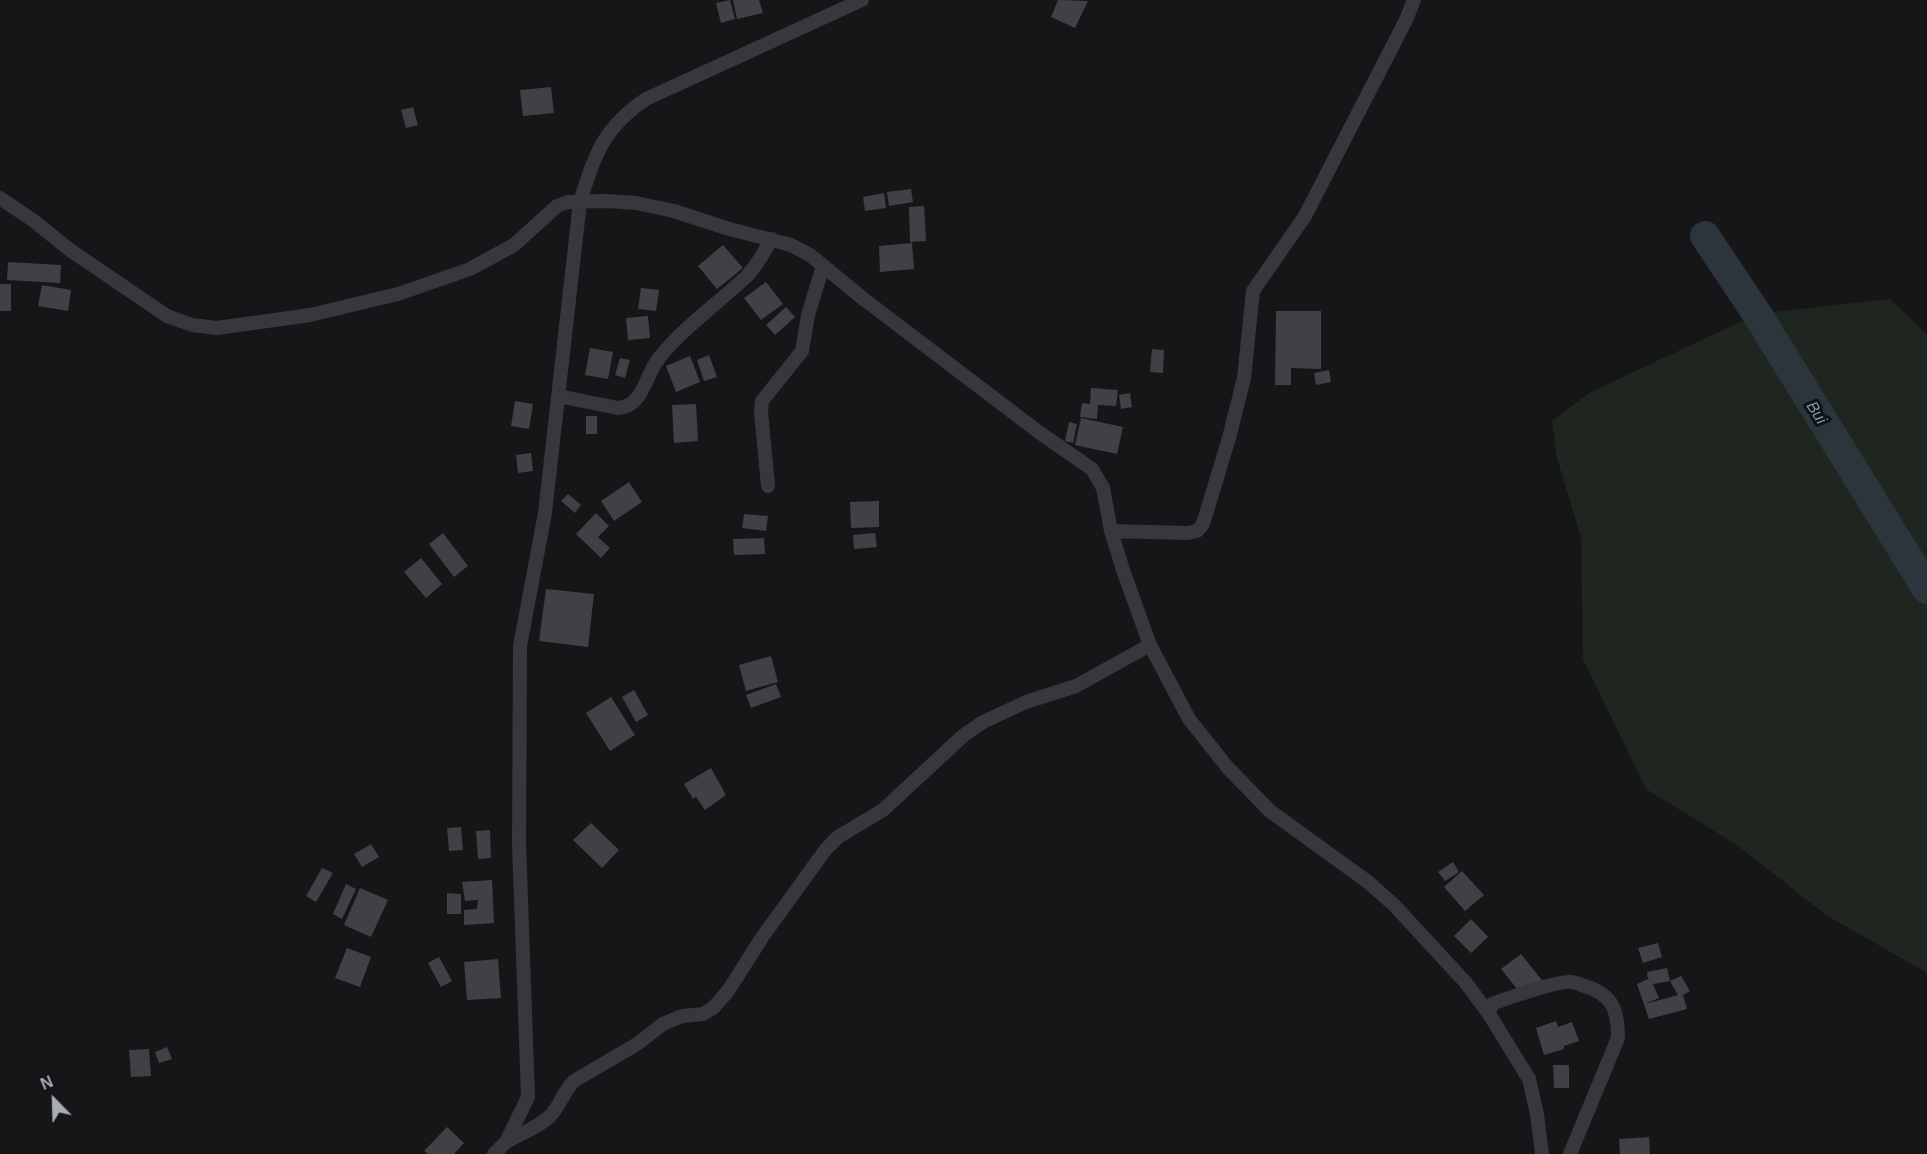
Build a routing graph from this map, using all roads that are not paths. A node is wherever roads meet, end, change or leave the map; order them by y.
1 (862, 0) edge
2 (1414, 0) edge
3 (0, 198) edge
4 (580, 202) junction
5 (772, 239) junction
6 (822, 266) junction
7 (558, 396) junction
8 (768, 486) dead end
9 (1112, 531) junction
10 (1150, 645) junction
11 (1490, 1014) junction
12 (528, 1097) junction
13 (536, 1127) junction
14 (506, 1142) junction
15 (494, 1154) edge
16 (1542, 1154) edge
17 (1570, 1154) edge

1 - 4 street
2 - 9 street
3 - 4 street
4 - 5 street
4 - 7 street
5 - 6 street
5 - 7 street
6 - 8 street
6 - 9 street
7 - 12 street
9 - 10 street
10 - 11 street
10 - 13 street
11 - 16 street
11 - 17 street
12 - 13 street
12 - 14 street
13 - 14 street
14 - 15 street

